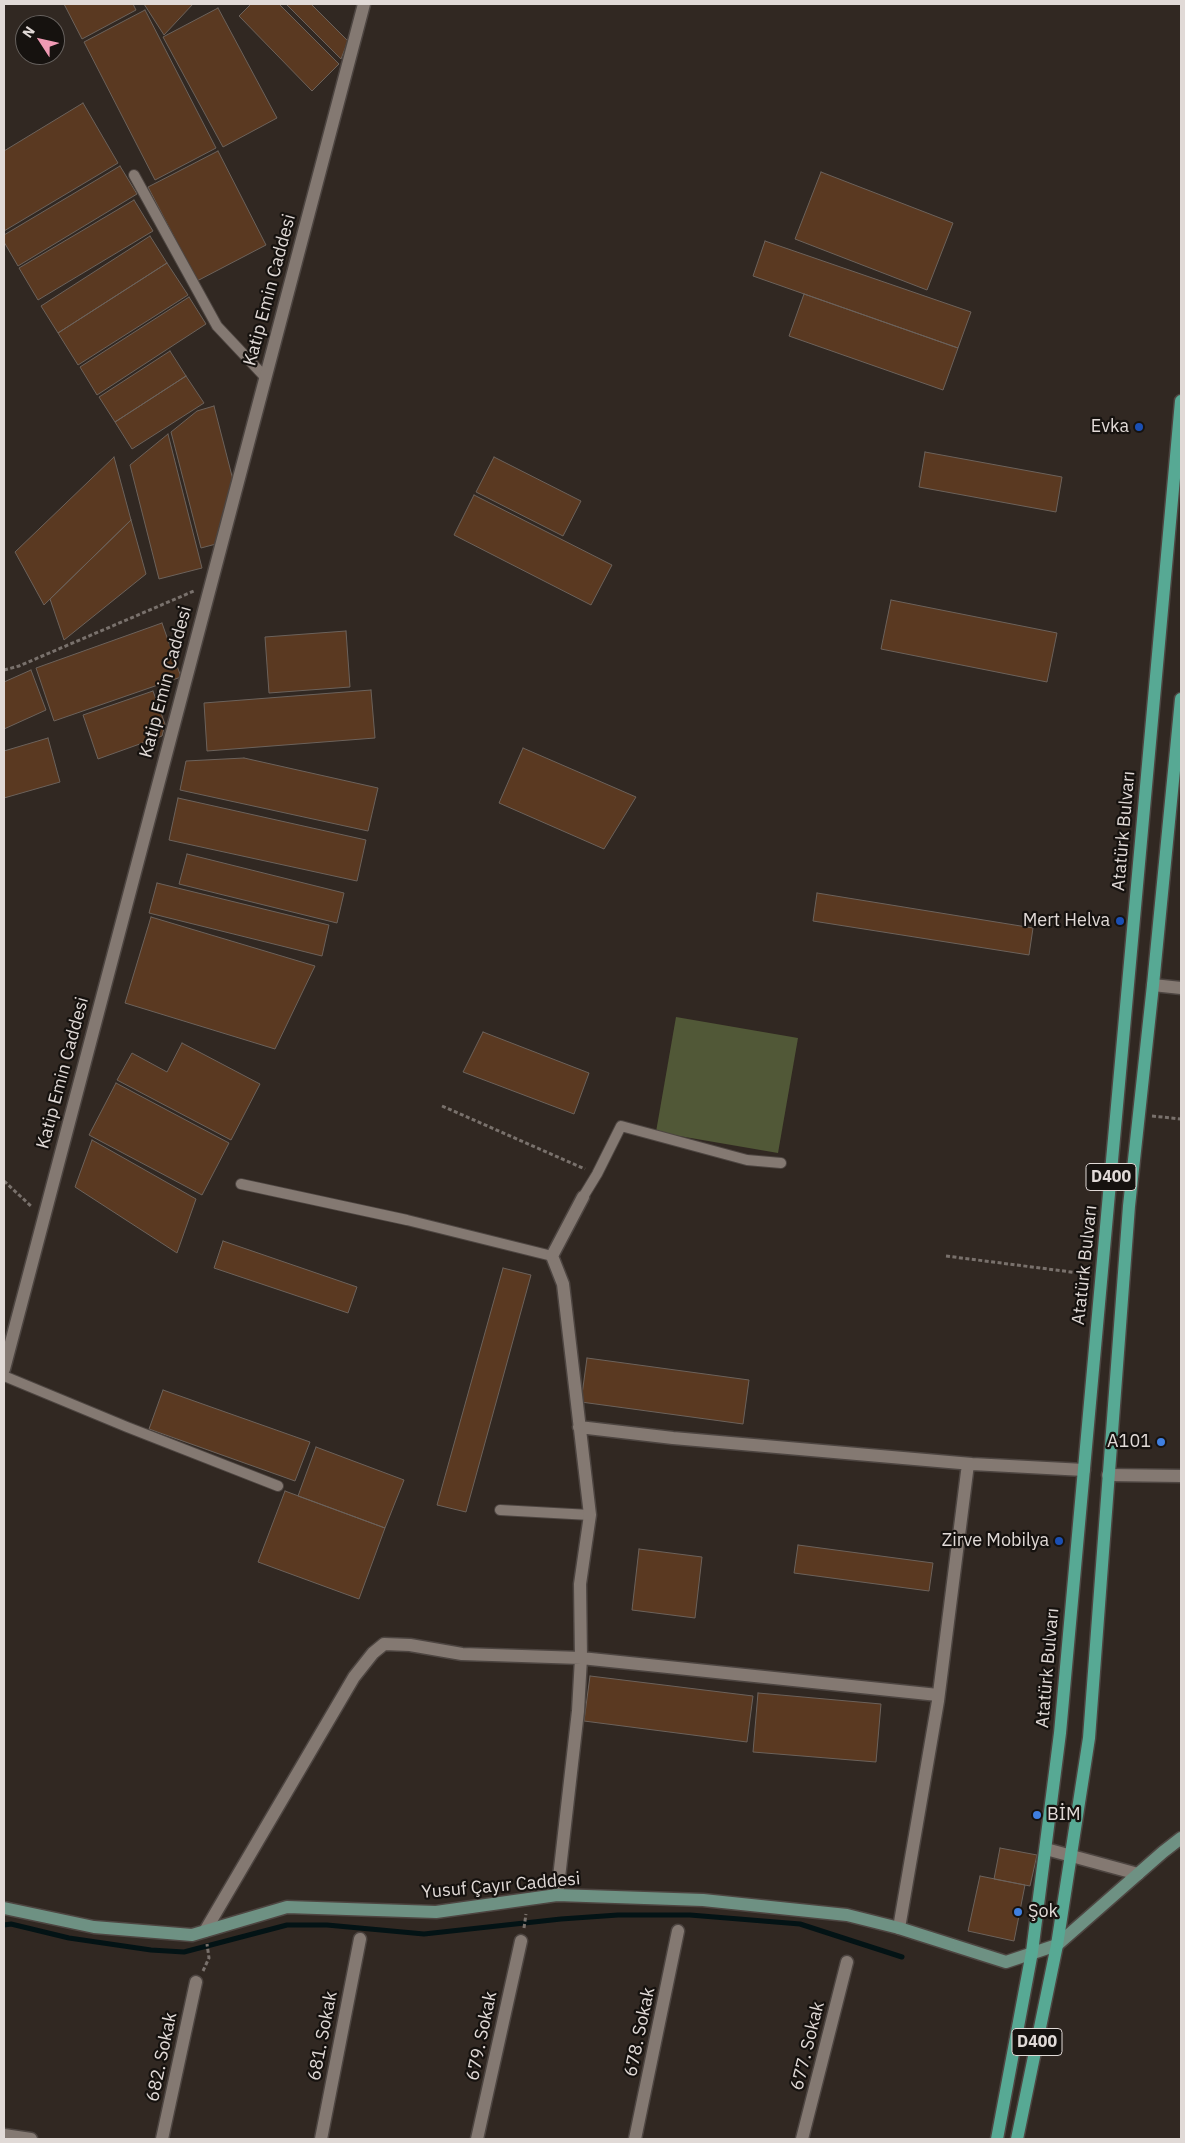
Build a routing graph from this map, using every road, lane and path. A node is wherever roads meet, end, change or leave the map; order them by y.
1 (364, 4) edge
2 (134, 175) dead end
3 (265, 377) junction
4 (1181, 401) edge
5 (210, 584) junction
6 (4, 670) edge
7 (1181, 699) edge
8 (1153, 986) junction
9 (1181, 988) edge
10 (442, 1106) dead end
11 (1139, 1115) junction
12 (1181, 1119) edge
13 (781, 1163) dead end
14 (597, 1174) junction
15 (4, 1181) edge
16 (241, 1184) dead end
17 (582, 1197) joint
18 (44, 1217) junction
19 (552, 1256) junction
20 (946, 1256) dead end
21 (1102, 1276) junction
22 (4, 1369) edge
23 (4, 1376) edge
24 (579, 1428) junction
25 (968, 1464) junction
26 (1084, 1470) junction
27 (1108, 1475) junction
28 (1181, 1476) edge
29 (278, 1486) dead end
30 (500, 1510) dead end
31 (590, 1515) junction
32 (581, 1658) junction
33 (938, 1695) junction
34 (1181, 1838) edge
35 (1046, 1849) junction
36 (1071, 1854) junction
37 (1138, 1874) junction
38 (557, 1895) junction
39 (4, 1908) edge
40 (526, 1914) dead end
41 (899, 1928) junction
42 (205, 1931) junction
43 (678, 1931) dead end
44 (522, 1936) joint
45 (360, 1940) dead end
46 (1057, 1945) junction
47 (1032, 1952) junction
48 (848, 1962) dead end
49 (196, 1982) dead end
50 (4, 2134) edge
51 (31, 2139) edge
52 (162, 2139) edge
53 (321, 2139) edge
54 (478, 2139) edge
55 (635, 2139) edge
56 (802, 2139) edge
57 (997, 2139) edge
58 (1017, 2139) edge

1 - 3 street, Katip Emin Caddesi
2 - 3 lane
3 - 5 street, Katip Emin Caddesi
4 - 21 main road, Atatürk Bulvarı / D400
5 - 6 path
5 - 18 street, Katip Emin Caddesi
7 - 8 main road, D400
8 - 9 street
8 - 11 main road, D400
10 - 14 path
11 - 12 path
11 - 27 main road, D400
13 - 14 lane
14 - 17 lane
15 - 18 path
16 - 19 lane
17 - 19 street
18 - 22 street, Katip Emin Caddesi
19 - 24 street
20 - 21 path
21 - 26 main road, Atatürk Bulvarı / D400
23 - 29 lane
24 - 25 street
24 - 31 street
25 - 26 street
25 - 33 street
26 - 35 main road, Atatürk Bulvarı / D400
27 - 28 street
27 - 36 main road, D400
30 - 31 lane
31 - 32 street
32 - 33 street
32 - 38 street
32 - 42 street
33 - 41 street
34 - 37 street
35 - 36 street
35 - 47 main road, Atatürk Bulvarı / D400
36 - 37 street
36 - 46 main road, D400
37 - 46 street
38 - 41 street, Yusuf Çayır Caddesi
38 - 42 street, Yusuf Çayır Caddesi
39 - 42 street, Yusuf Çayır Caddesi
40 - 44 path
41 - 47 street, Yusuf Çayır Caddesi
43 - 55 street, 678. Sokak
44 - 54 street, 679. Sokak
45 - 53 street, 681. Sokak
46 - 47 street, Yusuf Çayır Caddesi
46 - 58 main road, D400
47 - 57 main road, D400
48 - 56 street, 677. Sokak
49 - 52 street, 682. Sokak
50 - 51 street

